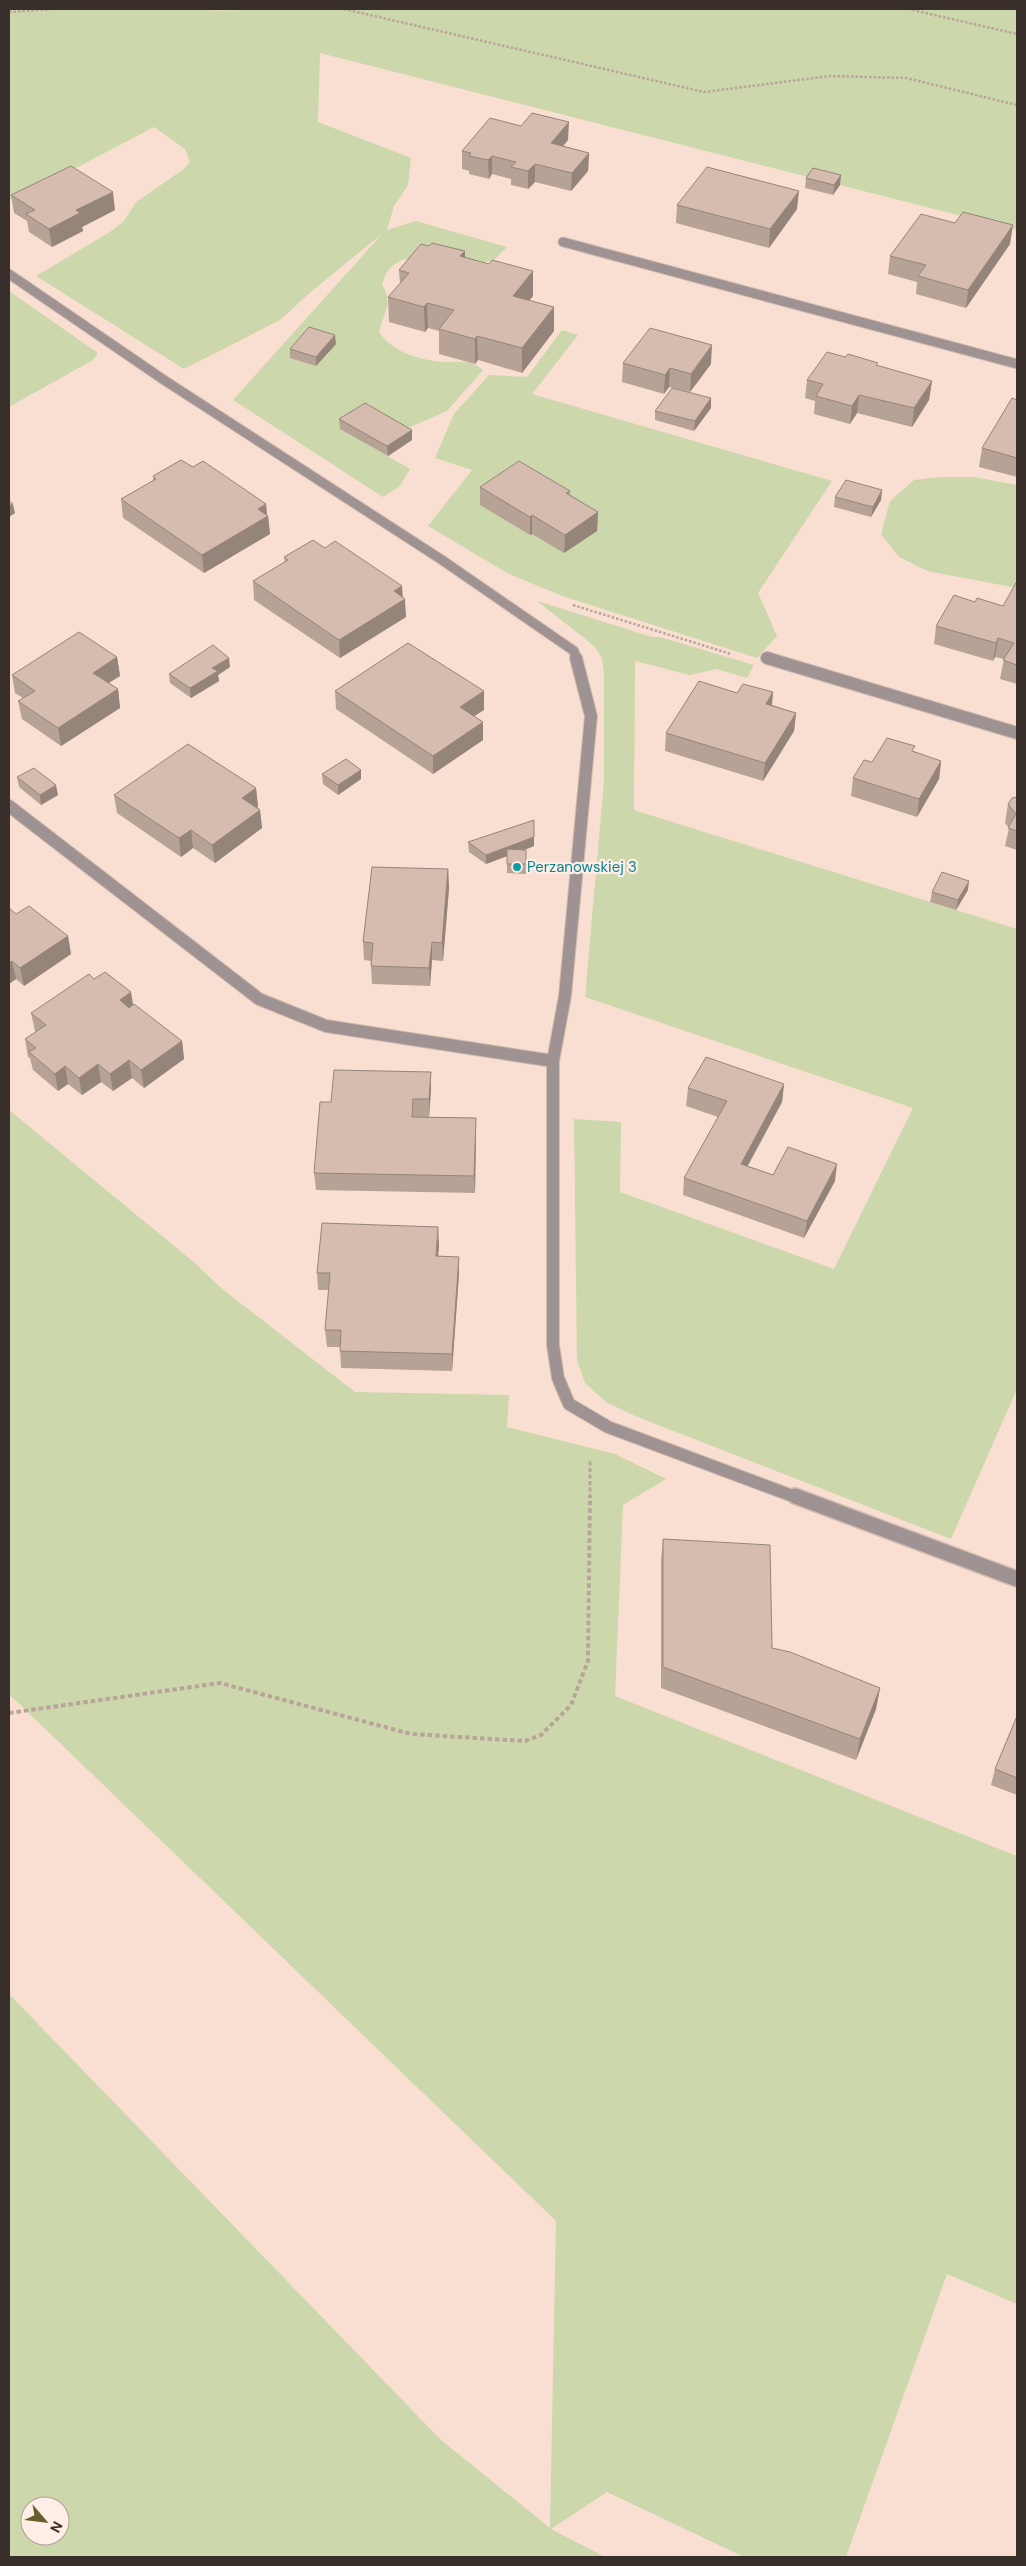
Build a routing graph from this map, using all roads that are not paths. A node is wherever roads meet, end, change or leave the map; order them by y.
1 (563, 242) dead end
2 (9, 274) edge
3 (1017, 364) edge
4 (766, 658) road end
5 (1017, 733) edge
6 (9, 806) edge
7 (553, 1061) junction
8 (1017, 1579) edge

1 - 3 street
2 - 7 street
4 - 5 street
6 - 7 street
7 - 8 street

